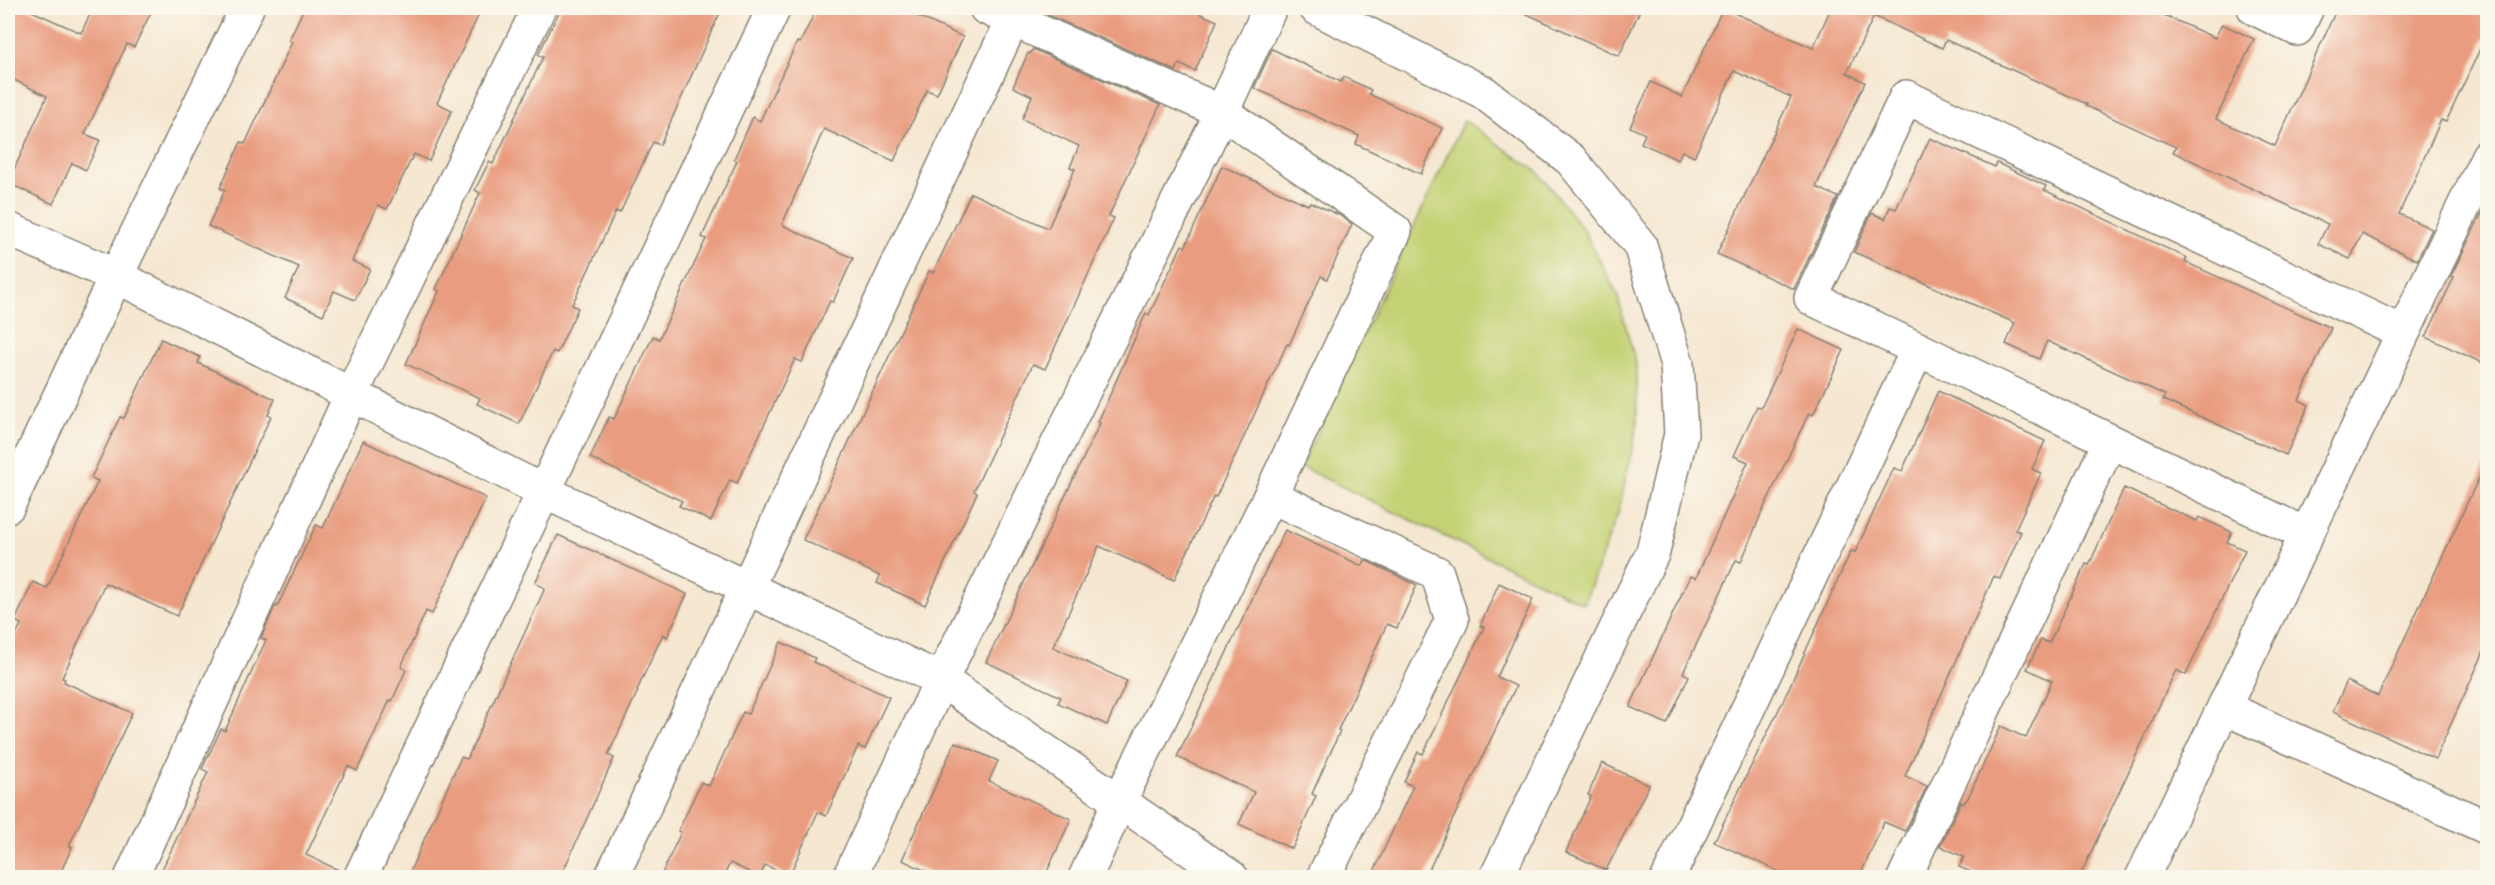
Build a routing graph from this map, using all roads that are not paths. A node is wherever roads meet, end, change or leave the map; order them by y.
1 (247, 8) edge
2 (539, 8) edge
3 (774, 8) edge
4 (1270, 8) edge
5 (1316, 8) edge
6 (2254, 8) edge
7 (2307, 8) edge
8 (999, 13) edge
9 (1222, 112) junction
10 (2487, 156) edge
11 (8, 229) edge
12 (116, 276) junction
13 (2401, 332) junction
14 (1918, 349) junction
15 (352, 393) junction
16 (2109, 443) junction
17 (545, 492) junction
18 (1270, 496) junction
19 (8, 506) edge
20 (2305, 534) junction
21 (748, 587) junction
22 (941, 680) junction
23 (2225, 708) junction
24 (1120, 800) junction
25 (2487, 828) edge
26 (131, 878) edge
27 (360, 878) edge
28 (611, 878) edge
29 (849, 878) edge
30 (1085, 878) edge
31 (1232, 878) edge
32 (1323, 878) edge
33 (1496, 878) edge
34 (1668, 878) edge
35 (1904, 878) edge
36 (2142, 878) edge

1 - 12 street
2 - 15 street
3 - 17 street
4 - 9 street
5 - 33 street
6 - 7 street
8 - 9 street
8 - 21 street
9 - 18 street
9 - 22 street
10 - 13 street
11 - 12 street
12 - 15 street
12 - 19 street
13 - 14 street
13 - 20 street
14 - 16 street
14 - 34 street
15 - 17 street
15 - 26 street
16 - 20 street
16 - 35 street
17 - 21 street
17 - 27 street
18 - 24 street
18 - 32 street
20 - 23 street
21 - 22 street
21 - 28 street
22 - 24 street
22 - 29 street
23 - 25 street
23 - 36 street
24 - 30 street
24 - 31 street

